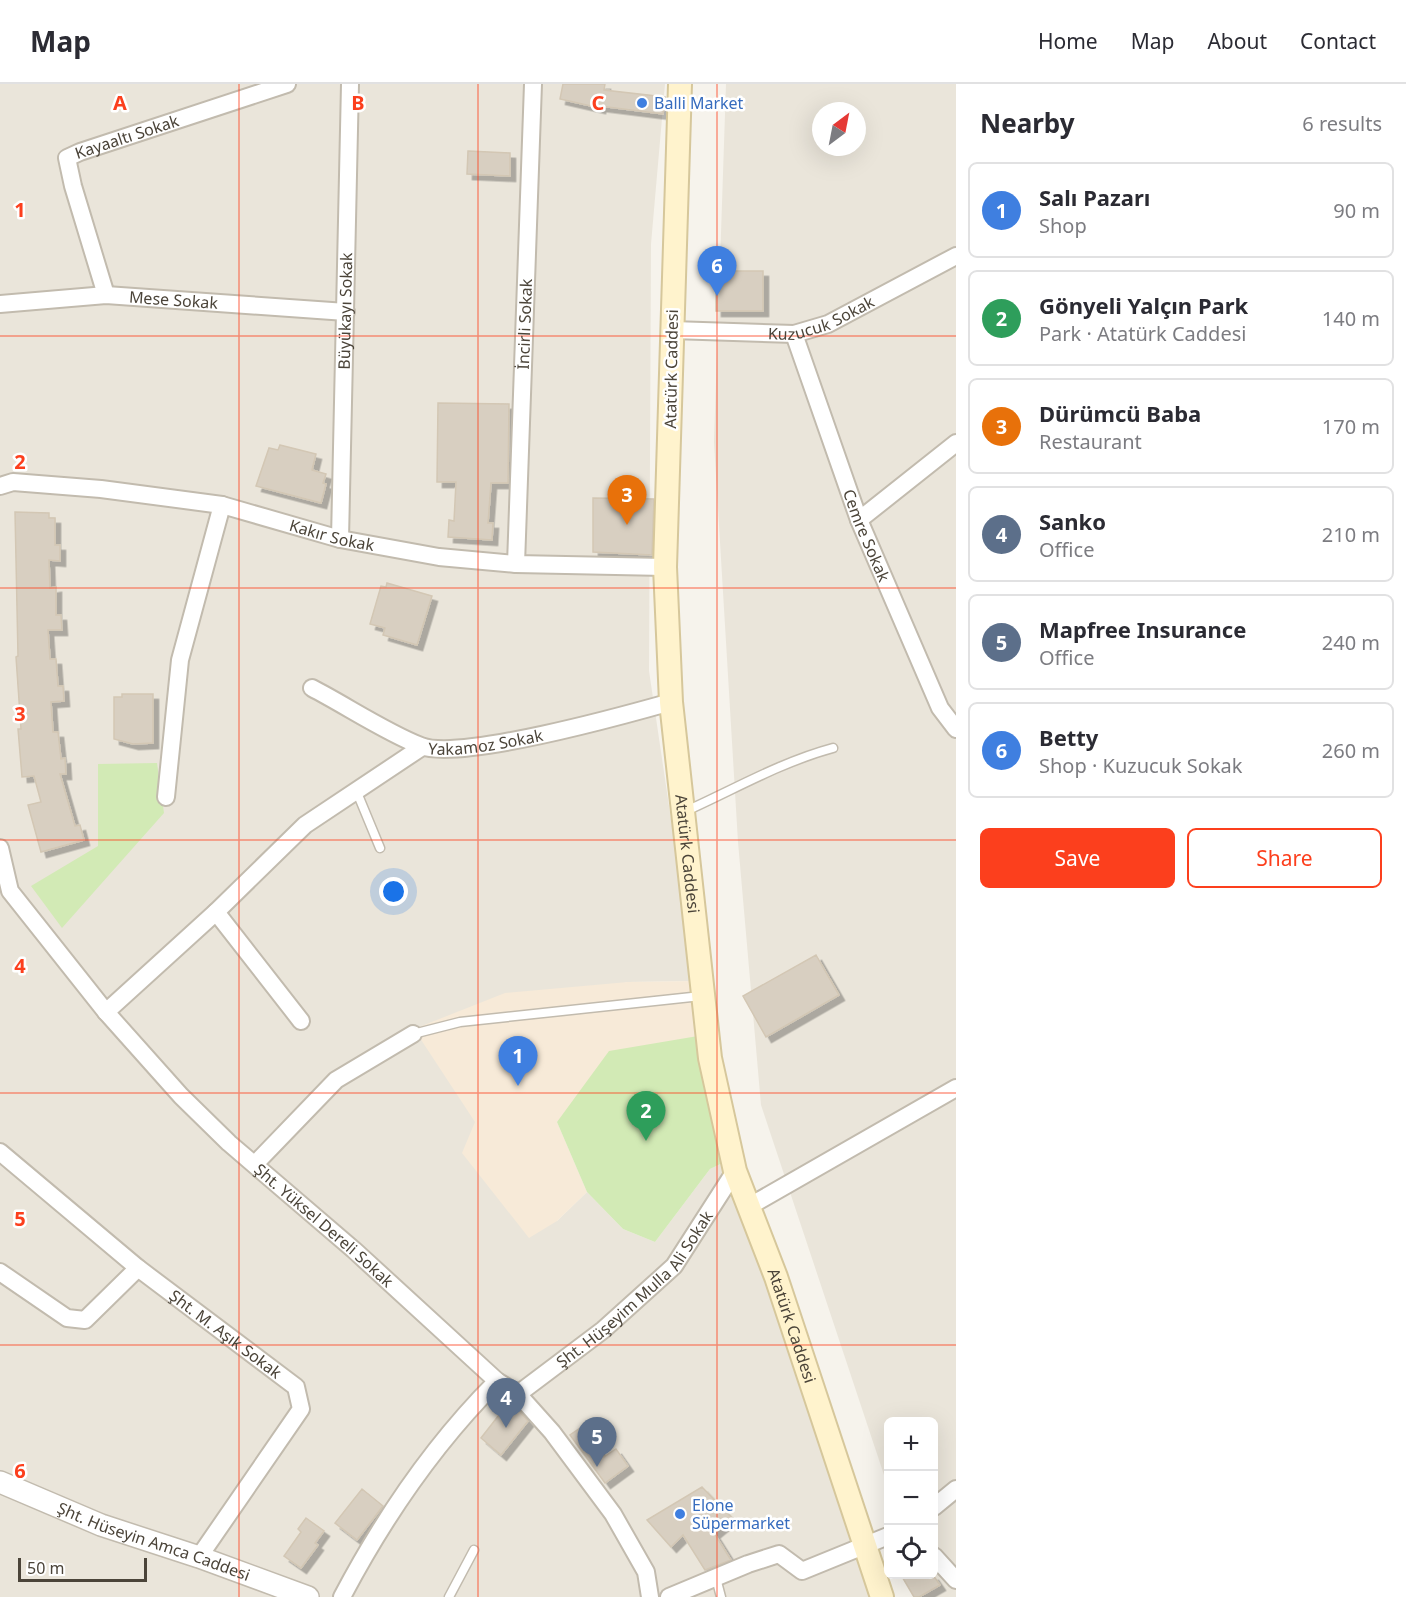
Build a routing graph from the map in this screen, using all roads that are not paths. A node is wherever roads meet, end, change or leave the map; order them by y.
1 (287, 84) edge
2 (350, 84) edge
3 (533, 84) edge
4 (680, 84) edge
5 (956, 256) edge
6 (106, 295) junction
7 (0, 304) edge
8 (346, 312) junction
9 (672, 330) junction
10 (794, 334) junction
11 (956, 442) edge
12 (0, 486) edge
13 (222, 505) junction
14 (859, 520) junction
15 (340, 539) junction
16 (516, 564) junction
17 (665, 567) junction
18 (312, 688) dead end
19 (671, 702) junction
20 (956, 729) edge
21 (422, 747) junction
22 (834, 748) dead end
23 (356, 790) junction
24 (166, 797) dead end
25 (683, 812) junction
26 (0, 848) edge
27 (380, 848) dead end
28 (5, 895) edge
29 (216, 912) junction
30 (703, 996) junction
31 (106, 1012) junction
32 (301, 1021) dead end
33 (413, 1034) joint
34 (956, 1088) edge
35 (0, 1152) edge
36 (256, 1163) junction
37 (735, 1171) junction
38 (748, 1207) junction
39 (138, 1268) junction
40 (0, 1272) edge
41 (497, 1381) junction
42 (518, 1394) junction
43 (0, 1482) edge
44 (956, 1490) edge
45 (938, 1503) edge
46 (884, 1537) edge
47 (864, 1544) junction
48 (474, 1550) dead end
49 (199, 1557) junction
50 (938, 1561) edge
51 (716, 1578) junction
52 (956, 1580) edge
53 (308, 1597) edge
54 (342, 1597) edge
55 (449, 1597) edge
56 (651, 1597) edge
57 (669, 1597) edge
58 (721, 1597) edge
59 (882, 1597) edge

1 - 6 street, Kayaaltı Sokak
2 - 8 street, Büyükayı Sokak
3 - 16 street, İncirli Sokak
4 - 9 main road, Atatürk Caddesi
5 - 10 street, Kuzucuk Sokak
6 - 7 street, Mese Sokak
6 - 8 street, Mese Sokak
8 - 15 street, Büyükayı Sokak
9 - 10 street, Kuzucuk Sokak
9 - 17 main road, Atatürk Caddesi
10 - 14 street, Cemre Sokak
11 - 14 street
12 - 13 street, Kakır Sokak
13 - 15 street, Kakır Sokak
13 - 24 street
14 - 20 street, Cemre Sokak
15 - 16 street, Kakır Sokak
16 - 17 street, Kakır Sokak
17 - 19 main road, Atatürk Caddesi
18 - 21 street, Yakamoz Sokak
19 - 21 street, Yakamoz Sokak
19 - 25 main road, Atatürk Caddesi
21 - 23 street
22 - 25 lane
23 - 27 lane
23 - 29 street
25 - 30 main road, Atatürk Caddesi
26 - 28 street, Şht. Yüksel Dereli Sokak
28 - 31 street, Şht. Yüksel Dereli Sokak
29 - 31 street
29 - 32 street
30 - 33 lane
30 - 37 main road, Atatürk Caddesi
31 - 36 street, Şht. Yüksel Dereli Sokak
33 - 36 street
34 - 38 street
35 - 39 street, Şht. M. Aşık Sokak
36 - 41 street, Şht. Yüksel Dereli Sokak
37 - 38 main road, Atatürk Caddesi
37 - 42 street, Şht. Hüşeyim Mulla Ali Sokak
38 - 47 main road, Atatürk Caddesi
39 - 40 street
39 - 49 street, Şht. M. Aşık Sokak
41 - 42 street, Şht. Yüksel Dereli Sokak
41 - 54 street
42 - 56 street, Şht. Yüksel Dereli Sokak
43 - 49 street, Şht. Hüseyin Amca Caddesi
44 - 45 street
46 - 47 street
47 - 51 street
47 - 59 main road, Atatürk Caddesi
48 - 55 lane
49 - 53 street, Şht. Hüseyin Amca Caddesi
50 - 52 street
51 - 57 street
51 - 58 lane

